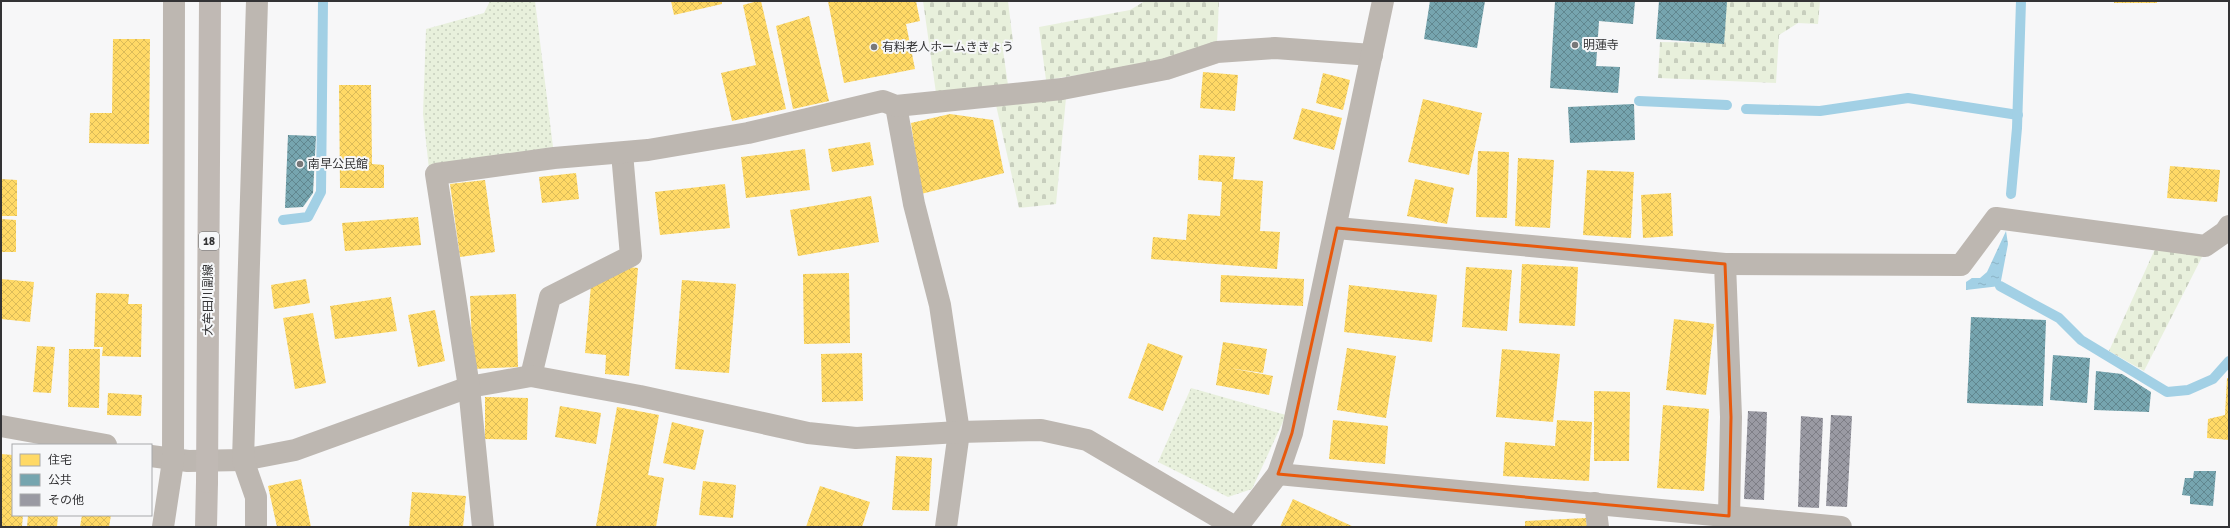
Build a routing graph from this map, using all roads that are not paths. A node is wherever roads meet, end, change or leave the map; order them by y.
1 (174, 1) edge
2 (210, 1) edge
3 (257, 1) edge
4 (1383, 1) edge
5 (1372, 55) junction
6 (896, 106) junction
7 (622, 152) junction
8 (2229, 226) edge
9 (1337, 228) junction
10 (1726, 264) junction
11 (530, 376) junction
12 (469, 387) junction
13 (1, 426) edge
14 (959, 432) junction
15 (100, 444) edge
16 (152, 456) edge
17 (243, 460) junction
18 (173, 461) junction
19 (1278, 474) junction
20 (1595, 504) junction
21 (1728, 516) junction
22 (164, 527) edge
23 (206, 527) edge
24 (256, 527) edge
25 (483, 527) edge
26 (946, 527) edge
27 (1236, 527) edge
28 (1598, 527) edge
29 (1841, 527) edge

1 - 18 street
2 - 23 main road, 大牟田川副線 / 18, bridge
3 - 17 street
4 - 5 street
5 - 6 street
5 - 9 street
6 - 7 street
6 - 14 street
7 - 11 street
7 - 12 street
8 - 10 street
9 - 10 street
9 - 19 street
10 - 21 street
11 - 12 street
11 - 14 street
12 - 17 street
12 - 25 street
13 - 15 street
14 - 26 street
14 - 27 street
16 - 18 street
17 - 18 street
17 - 24 street
18 - 22 street
19 - 20 street
19 - 27 street
20 - 21 street
20 - 28 street
21 - 29 street

